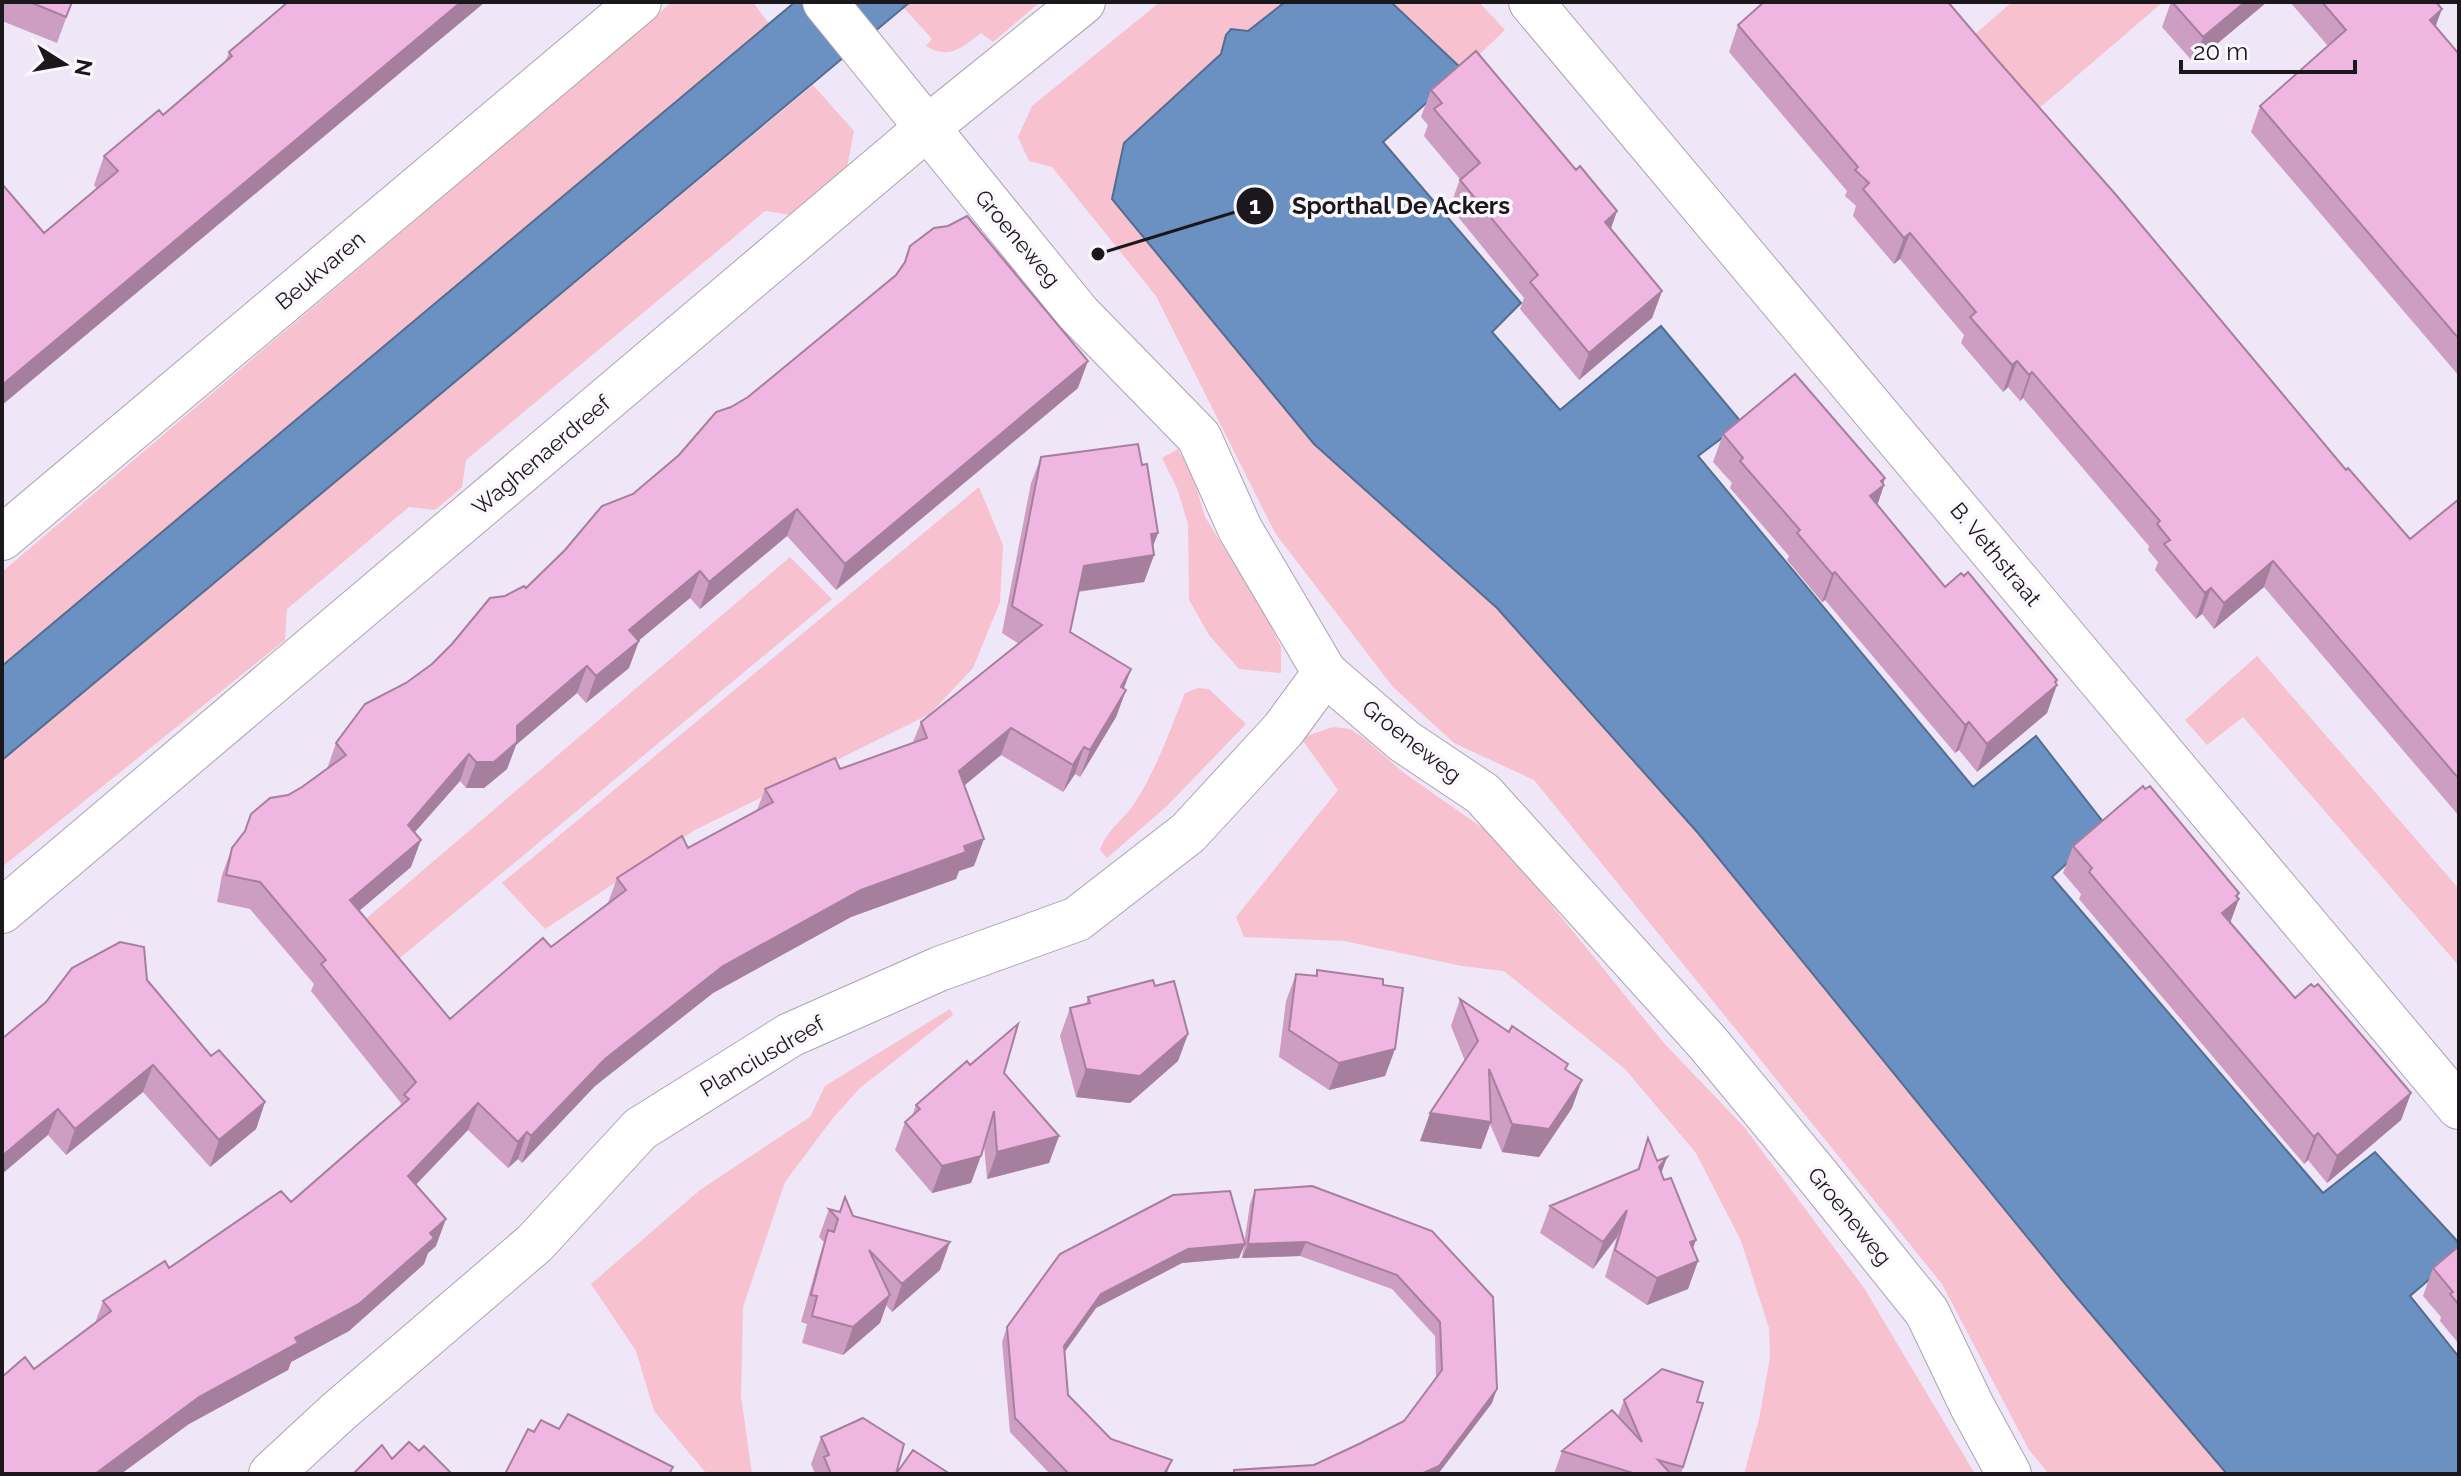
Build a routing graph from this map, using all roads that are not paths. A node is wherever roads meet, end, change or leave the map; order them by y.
1 (639, 2) edge
2 (825, 2) edge
3 (1083, 2) edge
4 (1531, 2) edge
5 (927, 128) junction
6 (2, 538) edge
7 (1325, 673) junction
8 (2, 911) edge
9 (2459, 1107) edge
10 (271, 1474) edge
11 (2009, 1474) edge

1 - 6 street, Beukvaren
2 - 5 street, Groeneweg
3 - 5 street, Waghenaerdreef
4 - 9 street, B. Vethstraat
5 - 7 street, Groeneweg
5 - 8 street, Waghenaerdreef
7 - 10 street, Planciusdreef
7 - 11 street, Groeneweg

